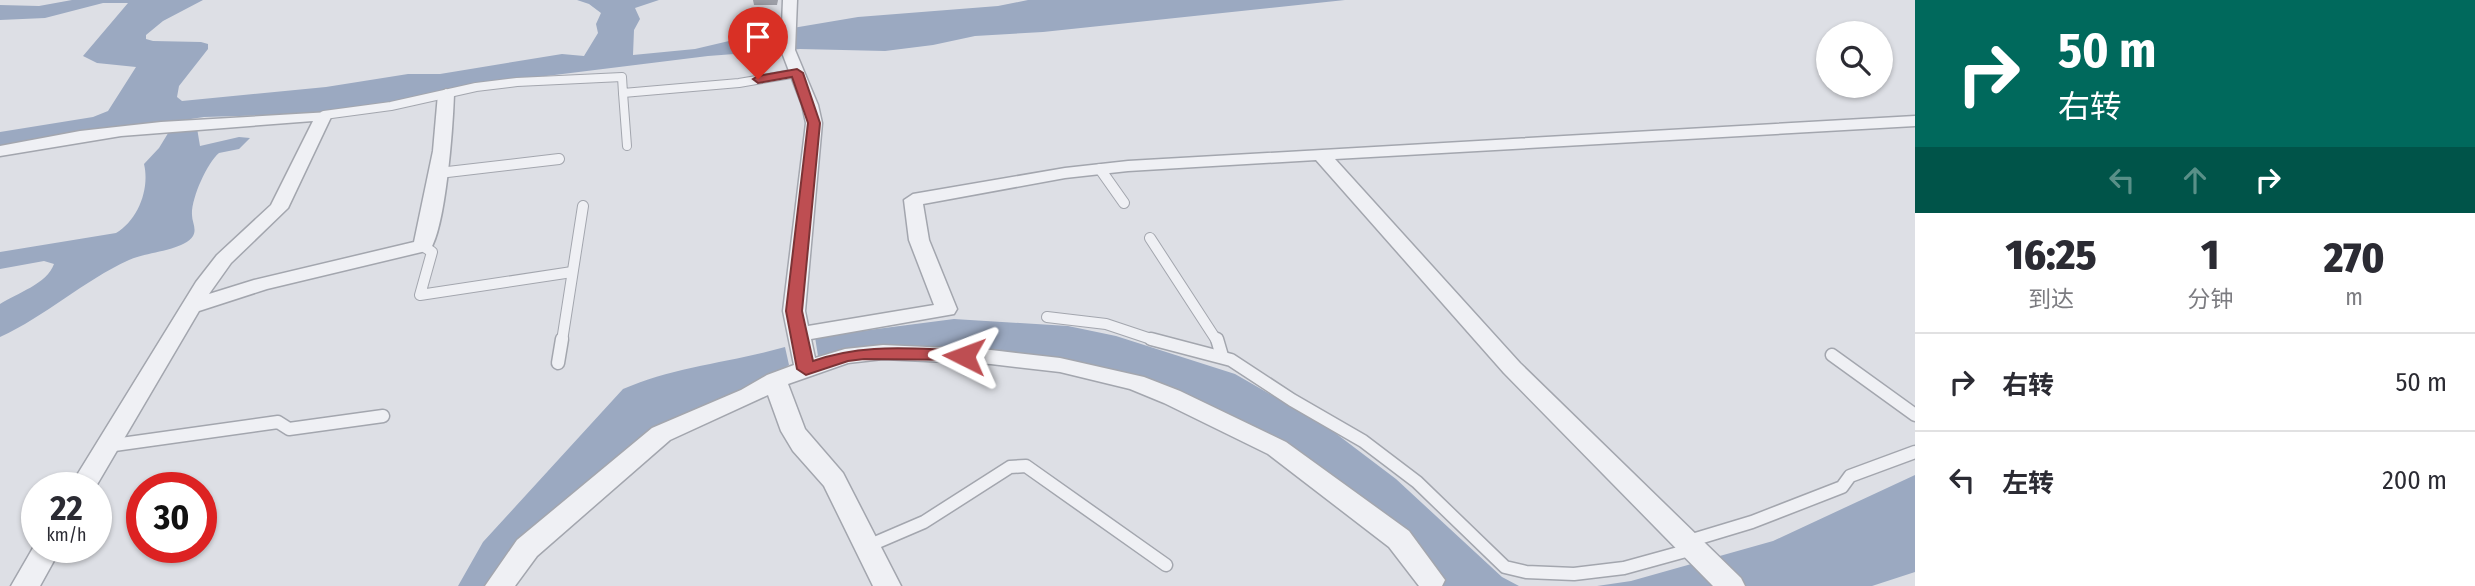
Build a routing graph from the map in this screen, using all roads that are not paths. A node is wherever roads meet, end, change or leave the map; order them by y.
1 (790, 0) edge
2 (797, 73) junction
3 (623, 93) junction
4 (446, 94) junction
5 (324, 115) junction
6 (1915, 121) edge
7 (626, 146) dead end
8 (0, 151) edge
9 (1321, 155) junction
10 (559, 159) dead end
11 (1100, 169) junction
12 (439, 173) junction
13 (1124, 203) dead end
14 (583, 206) dead end
15 (1150, 238) dead end
16 (423, 246) junction
17 (572, 272) junction
18 (190, 307) junction
19 (1047, 317) dead end
20 (799, 334) junction
21 (1832, 355) dead end
22 (1222, 356) junction
23 (558, 363) dead end
24 (806, 369) junction
25 (775, 380) junction
26 (1915, 415) edge
27 (383, 416) dead end
28 (107, 446) junction
29 (1915, 452) edge
30 (92, 472) edge
31 (868, 546) junction
32 (1691, 548) junction
33 (38, 563) edge
34 (1166, 565) dead end
35 (1431, 580) dead end
36 (25, 586) edge
37 (499, 586) edge
38 (887, 586) edge
39 (1731, 586) edge

1 - 2 street
2 - 3 lane
2 - 20 street
3 - 4 lane
3 - 7 lane
4 - 5 lane
4 - 12 street
5 - 8 street
5 - 18 street
6 - 9 street
9 - 11 street
9 - 32 street
10 - 12 lane
11 - 13 lane
11 - 20 street
12 - 16 street
14 - 17 lane
15 - 22 lane
16 - 17 lane
16 - 18 street
17 - 23 lane
18 - 28 street
19 - 22 lane
20 - 24 street
21 - 26 lane
22 - 32 lane
24 - 25 street
24 - 35 street
25 - 31 street
25 - 37 street
27 - 28 lane
28 - 30 street
29 - 32 lane
31 - 34 lane
31 - 38 street
32 - 39 street
33 - 36 street

